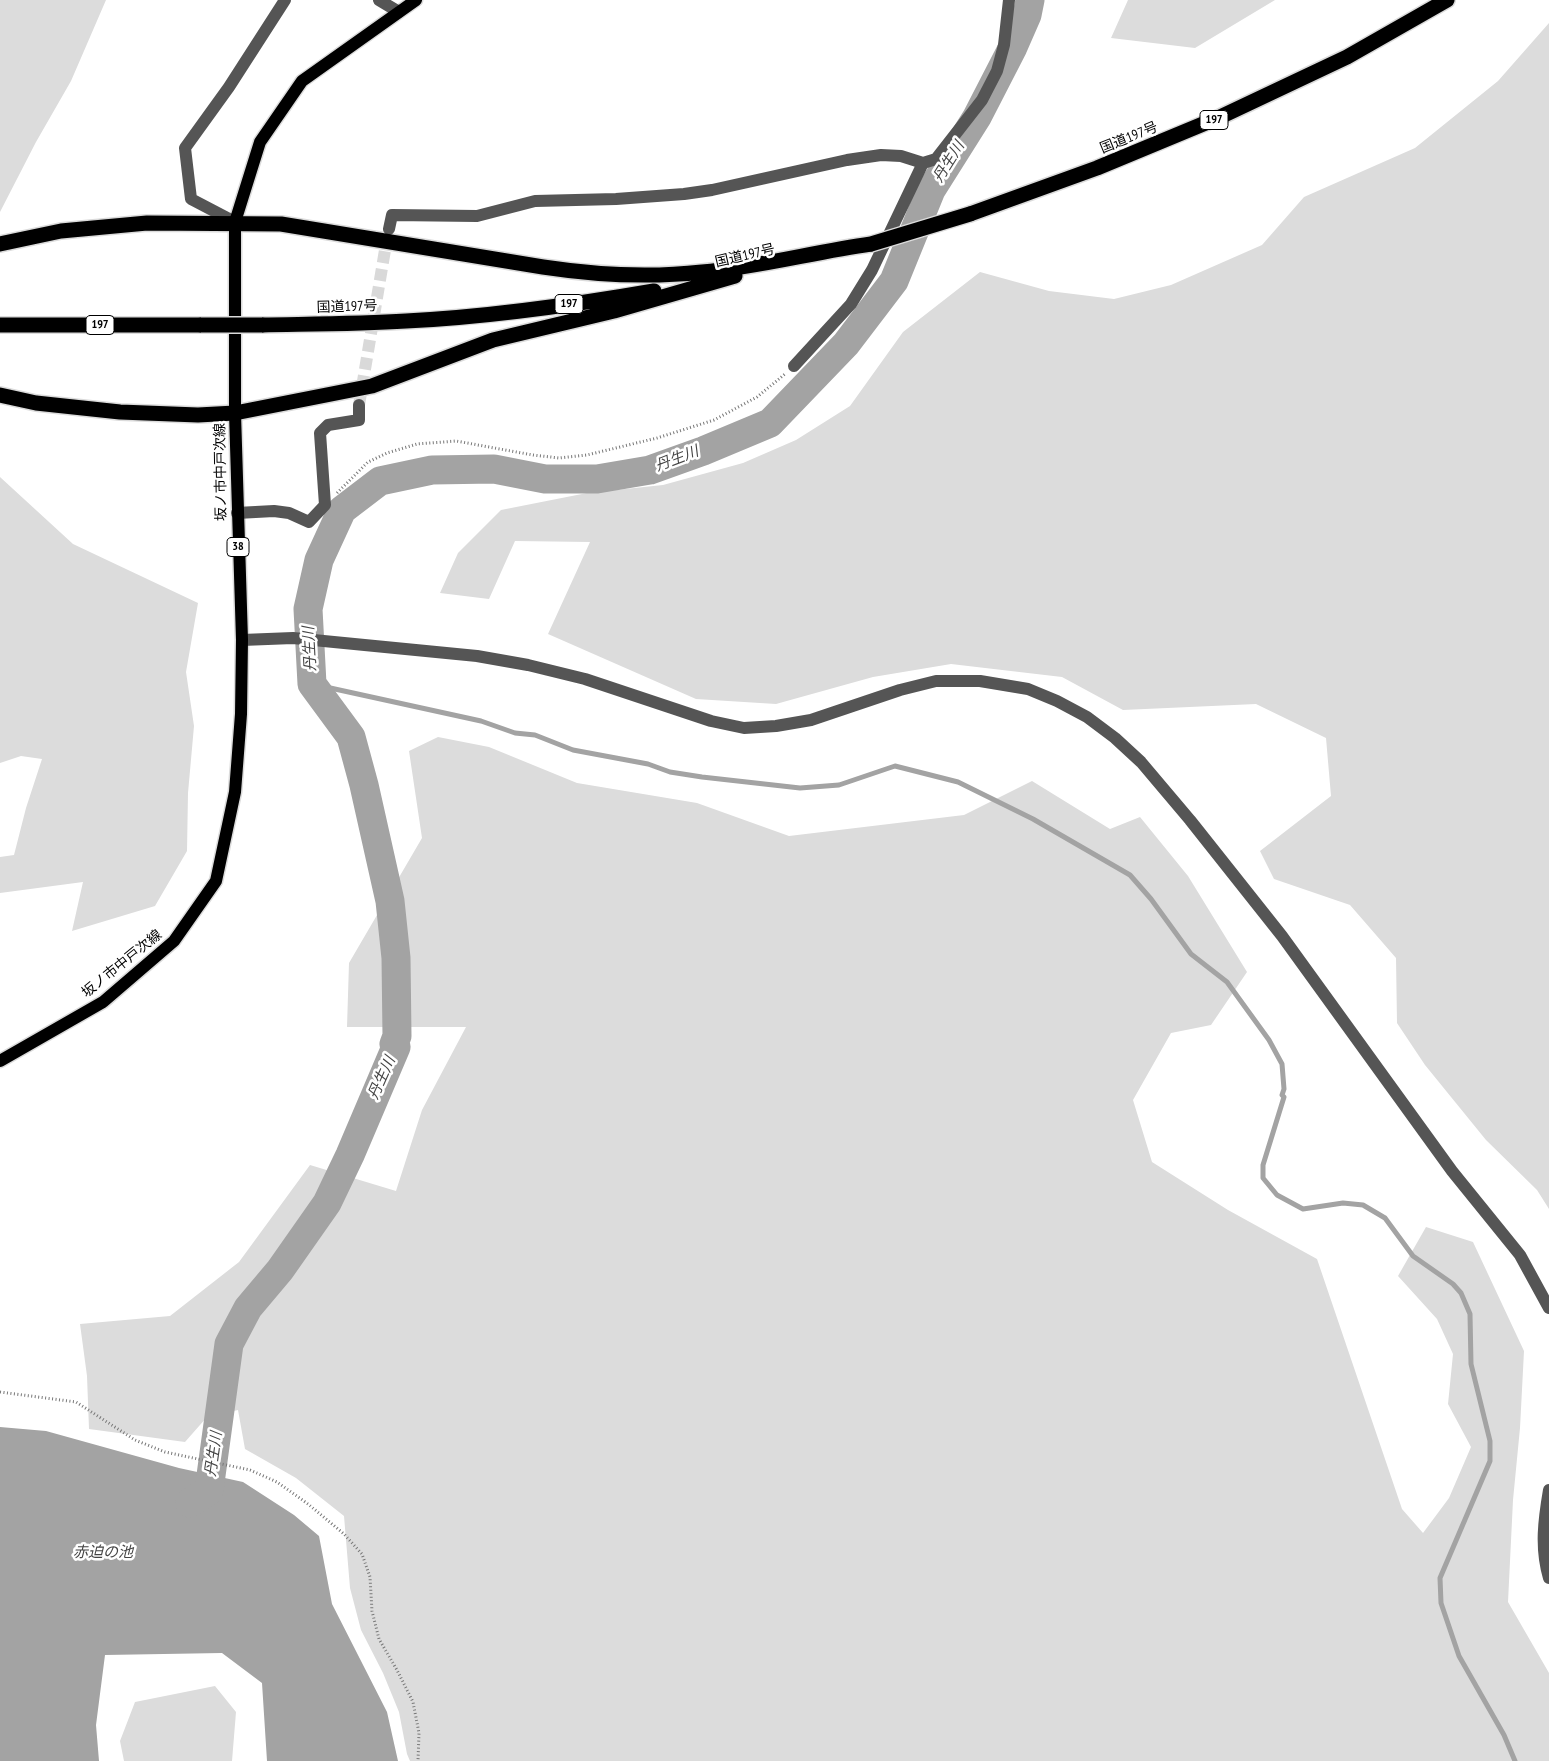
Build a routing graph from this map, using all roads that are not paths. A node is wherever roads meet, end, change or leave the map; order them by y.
1 (285, 0) edge
2 (379, 0) edge
3 (416, 0) edge
4 (1009, 0) edge
5 (1447, 0) edge
6 (399, 12) junction
7 (923, 164) junction
8 (235, 222) junction
9 (389, 229) tunnel mouth
10 (0, 244) edge
11 (871, 244) junction
12 (735, 276) junction
13 (0, 325) edge
14 (794, 366) road end
15 (0, 395) edge
16 (359, 404) tunnel mouth
17 (235, 413) junction
18 (237, 513) junction
19 (242, 640) junction
20 (0, 1061) edge
21 (1549, 1308) edge
22 (1549, 1490) edge
23 (1549, 1578) edge

1 - 8 street
2 - 6 street
3 - 6 main road, 坂ノ市中戸次線 / 38
4 - 7 street
5 - 11 highway, 国道197号 / 197, bridge
6 - 8 main road, 坂ノ市中戸次線 / 38
7 - 9 street
7 - 14 street
8 - 10 highway
8 - 11 highway
8 - 17 main road, 坂ノ市中戸次線 / 38
11 - 12 highway, 国道197号 / 197
12 - 13 highway, 国道197号 / 197, bridge
12 - 17 highway
15 - 17 highway
16 - 18 street
17 - 18 main road, 坂ノ市中戸次線 / 38
18 - 19 main road, 坂ノ市中戸次線 / 38
19 - 20 main road, 坂ノ市中戸次線 / 38
19 - 21 street
22 - 23 street

